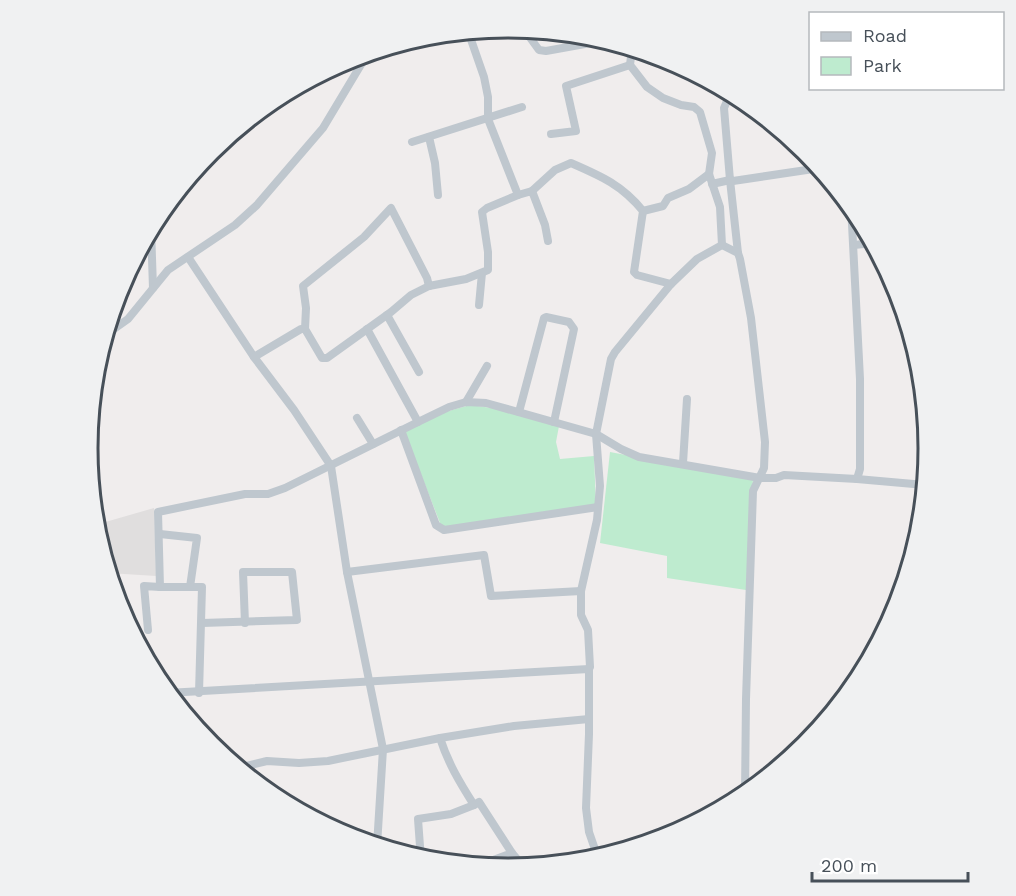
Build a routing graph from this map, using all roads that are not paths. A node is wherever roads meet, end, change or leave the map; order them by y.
1 (530, 38) edge
2 (471, 39) edge
3 (583, 44) edge
4 (631, 56) edge
5 (630, 64) junction
6 (361, 65) edge
7 (726, 101) edge
8 (522, 107) dead end
9 (488, 119) junction
10 (551, 134) dead end
11 (429, 137) junction
12 (412, 142) dead end
13 (810, 170) edge
14 (709, 174) junction
15 (730, 180) junction
16 (712, 184) junction
17 (532, 191) junction
18 (438, 195) dead end
19 (518, 195) junction
20 (644, 211) junction
21 (853, 225) edge
22 (548, 242) dead end
23 (152, 244) edge
24 (864, 244) edge
25 (722, 245) junction
26 (854, 245) junction
27 (738, 253) junction
28 (188, 256) junction
29 (482, 273) junction
30 (671, 284) junction
31 (429, 286) junction
32 (153, 288) junction
33 (480, 305) dead end
34 (387, 315) junction
35 (115, 328) edge
36 (367, 328) junction
37 (305, 329) junction
38 (254, 357) junction
39 (487, 366) dead end
40 (419, 372) dead end
41 (687, 399) dead end
42 (466, 402) junction
43 (519, 412) junction
44 (357, 418) dead end
45 (418, 422) junction
46 (554, 422) junction
47 (401, 430) junction
48 (596, 434) junction
49 (373, 444) junction
50 (683, 463) junction
51 (330, 466) junction
52 (760, 478) junction
53 (857, 478) junction
54 (917, 484) edge
55 (598, 507) junction
56 (160, 534) junction
57 (347, 572) junction
58 (160, 587) junction
59 (190, 587) junction
60 (581, 591) junction
61 (202, 623) junction
62 (245, 623) junction
63 (148, 630) dead end
64 (589, 669) junction
65 (368, 681) junction
66 (179, 693) edge
67 (199, 693) junction
68 (589, 719) junction
69 (440, 738) junction
70 (382, 749) junction
71 (247, 765) edge
72 (746, 782) edge
73 (474, 805) junction
74 (377, 837) edge
75 (420, 849) edge
76 (595, 849) edge
77 (512, 853) junction
78 (499, 858) edge
79 (516, 858) edge

1 - 3 street
2 - 9 street
4 - 5 street
5 - 10 street
5 - 14 street
6 - 28 street
7 - 15 street
8 - 9 street
9 - 11 street
9 - 19 street
11 - 12 street
11 - 18 street
13 - 15 street
14 - 16 street
14 - 20 street
15 - 16 street
15 - 27 street
16 - 25 street
17 - 19 street
17 - 20 street
17 - 22 street
19 - 29 street
20 - 30 street
21 - 26 street
23 - 32 street
24 - 26 street
25 - 27 street
25 - 30 street
26 - 53 street
27 - 52 street
28 - 32 street
28 - 38 street
29 - 31 street
29 - 33 street
30 - 48 street
31 - 34 street
31 - 37 street
32 - 35 street
34 - 36 street
34 - 40 street
36 - 37 street
36 - 45 street
37 - 38 street
38 - 51 street
39 - 42 street
41 - 50 street
42 - 43 street
42 - 45 street
43 - 46 street
43 - 46 street
44 - 49 street
45 - 47 street
46 - 48 street
47 - 49 street
47 - 55 street
48 - 50 street
48 - 55 street
49 - 51 street
50 - 52 street
51 - 56 street
51 - 57 street
52 - 53 street
52 - 72 street
53 - 54 street
55 - 60 street
56 - 58 street
56 - 59 street
57 - 60 street
57 - 65 street
58 - 59 street
58 - 63 street
59 - 61 street
60 - 64 street
61 - 62 street
61 - 67 street
62 - 62 street
64 - 65 street
64 - 68 street
65 - 67 street
65 - 70 street
66 - 67 street
68 - 69 street
68 - 76 street
69 - 70 street
69 - 73 street
70 - 71 street
70 - 74 street
73 - 75 street
73 - 77 street
77 - 78 street
77 - 79 street

